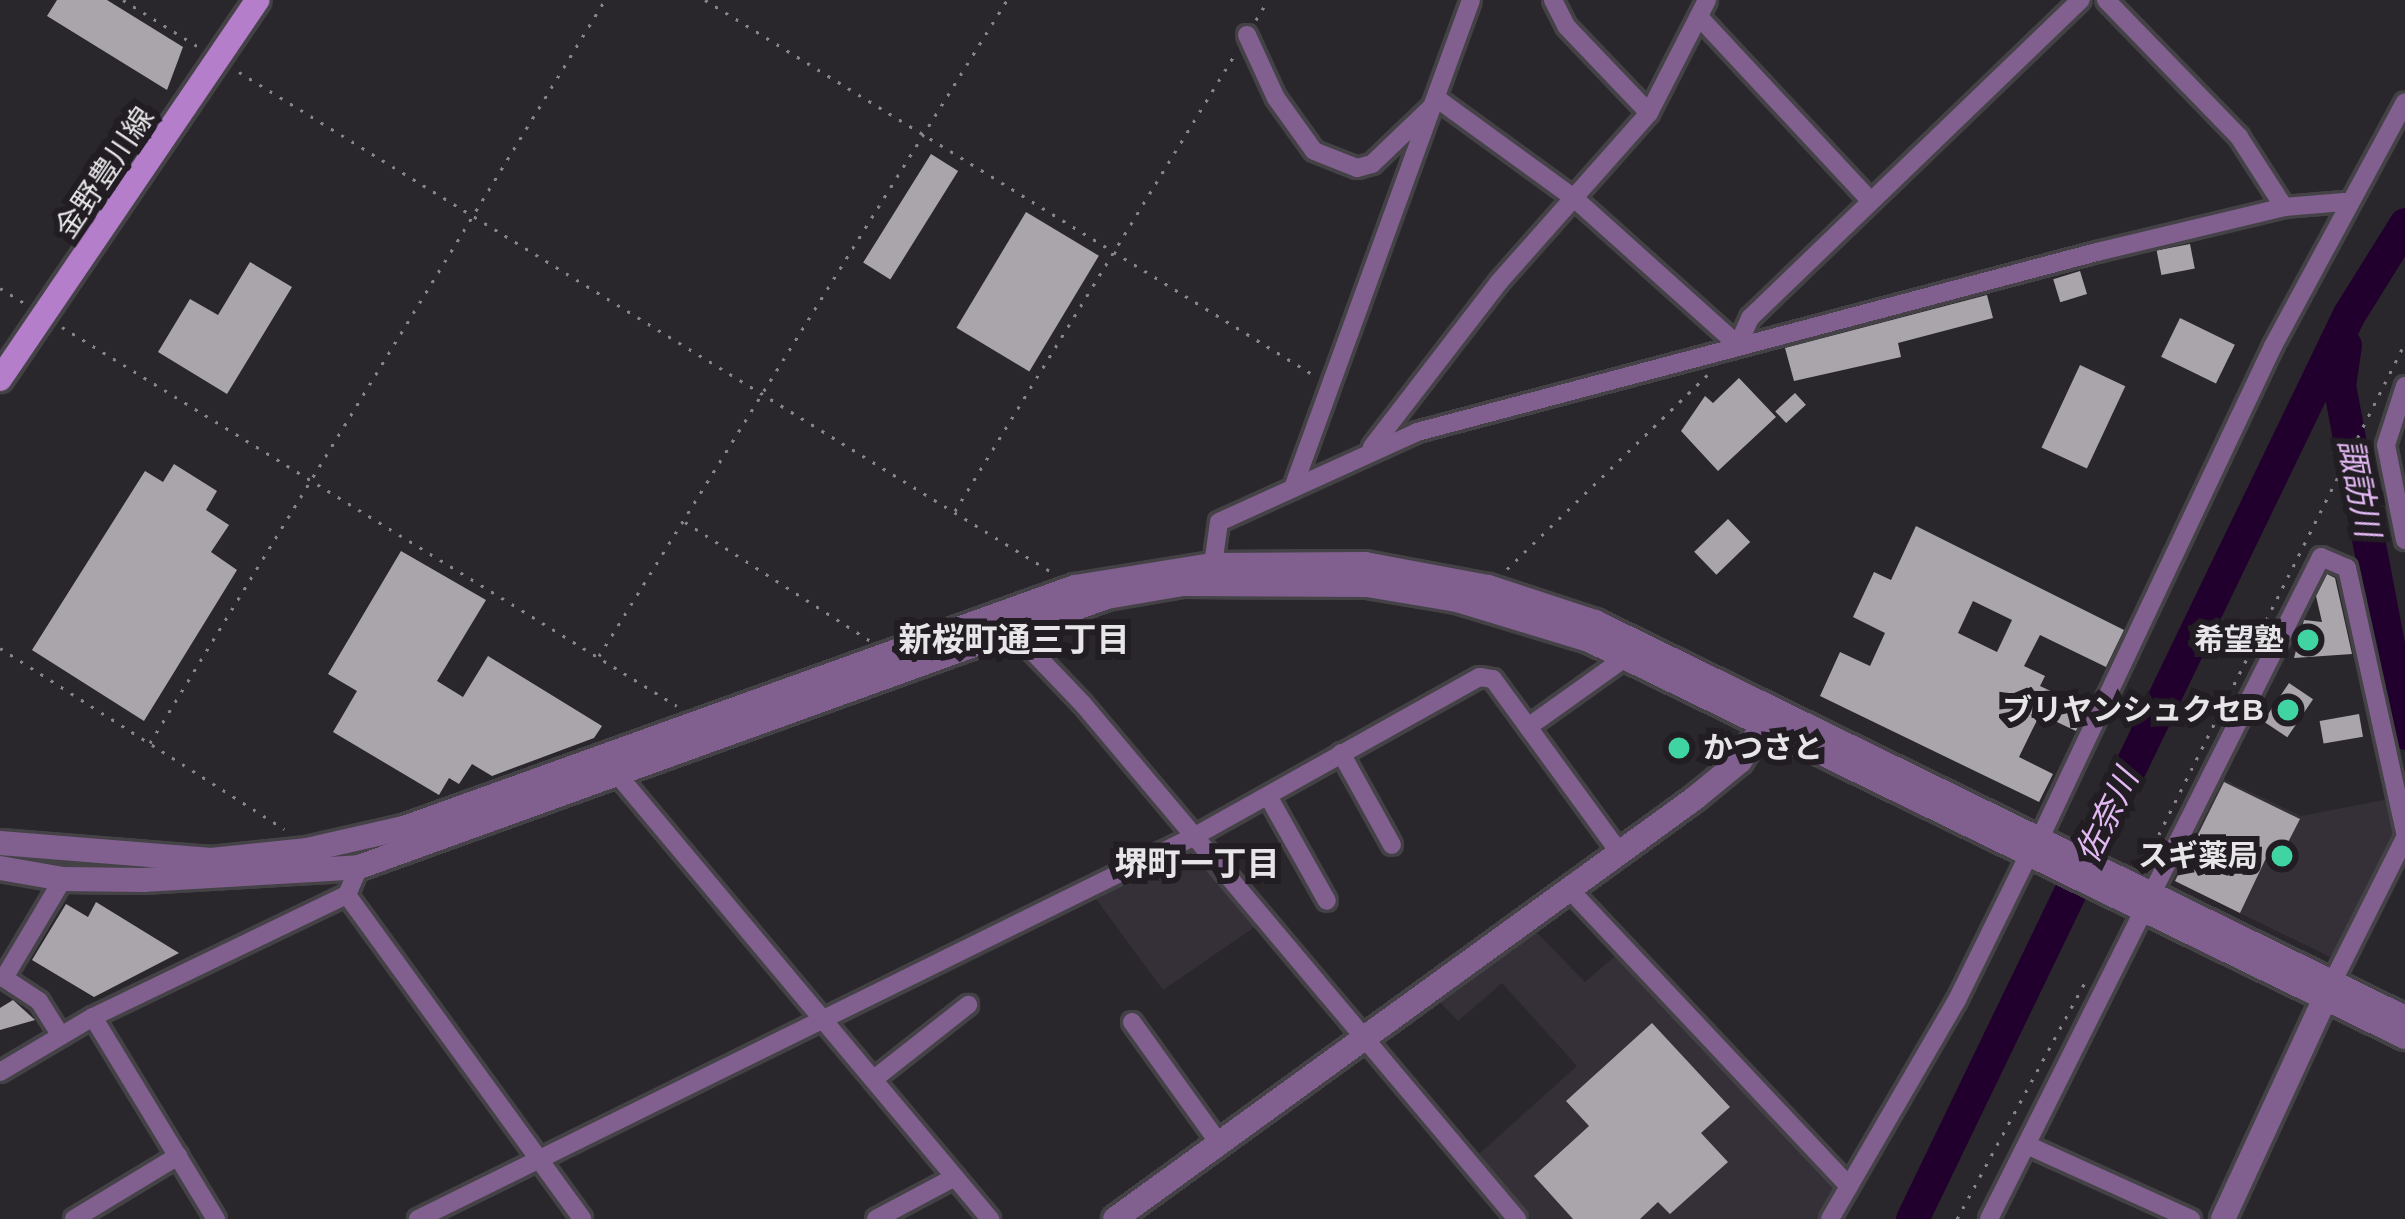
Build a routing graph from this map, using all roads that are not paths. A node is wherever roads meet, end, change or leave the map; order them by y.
1 (258, 0) edge
2 (1471, 0) edge
3 (1553, 0) edge
4 (2081, 0) edge
5 (2106, 0) edge
6 (1703, 9) edge
7 (1247, 34) road end
8 (1438, 100) junction
9 (2405, 102) edge
10 (1649, 112) junction
11 (1574, 198) junction
12 (1869, 199) junction
13 (2344, 202) junction
14 (2284, 207) junction
15 (1738, 345) junction
16 (0, 379) edge
17 (2405, 386) edge
18 (1369, 451) junction
19 (1293, 488) junction
20 (2405, 540) edge
21 (1213, 565) junction
22 (1009, 627) junction
23 (1626, 657) junction
24 (1770, 714) junction
25 (1528, 727) junction
26 (1341, 753) junction
27 (617, 774) junction
28 (1268, 796) junction
29 (2405, 835) edge
30 (1195, 836) junction
31 (0, 843) edge
32 (1392, 845) dead end
33 (2041, 848) junction
34 (1619, 852) junction
35 (359, 866) junction
36 (0, 868) edge
37 (63, 879) junction
38 (1569, 889) junction
39 (2139, 892) junction
40 (347, 895) junction
41 (1327, 901) dead end
42 (2, 977) edge
43 (2328, 991) junction
44 (968, 1005) dead end
45 (821, 1015) junction
46 (93, 1017) junction
47 (2405, 1018) edge
48 (1132, 1022) dead end
49 (61, 1036) junction
50 (1364, 1037) junction
51 (2405, 1037) edge
52 (0, 1072) edge
53 (874, 1079) junction
54 (1219, 1143) junction
55 (2029, 1146) junction
56 (178, 1156) junction
57 (537, 1157) junction
58 (955, 1177) junction
59 (1849, 1186) junction
60 (74, 1219) edge
61 (216, 1219) edge
62 (418, 1219) edge
63 (581, 1219) edge
64 (876, 1219) edge
65 (990, 1219) edge
66 (1115, 1219) edge
67 (1517, 1219) edge
68 (1830, 1219) edge
69 (1989, 1219) edge
70 (2191, 1219) edge
71 (2223, 1219) edge

1 - 16 main road, 金野豊川線
2 - 8 street
3 - 10 street
4 - 12 street
5 - 14 street
6 - 10 street
6 - 12 street
7 - 8 street
8 - 11 street
8 - 19 street
9 - 13 street
10 - 11 street
11 - 15 street
11 - 18 street
12 - 15 street
13 - 14 street
13 - 33 street
14 - 15 street
15 - 18 street
17 - 20 street
18 - 19 street
19 - 21 street
21 - 24 street
21 - 31 street
22 - 23 street
22 - 27 street
22 - 30 street
23 - 24 street
23 - 25 street
24 - 33 street
24 - 34 street
25 - 26 street
25 - 34 street
26 - 28 street
26 - 32 street
27 - 35 street
27 - 45 street
28 - 30 street
28 - 41 street
29 - 39 street
29 - 43 street
30 - 45 street
30 - 50 street
33 - 39 street
33 - 59 street
34 - 38 street
35 - 37 street
35 - 40 street
36 - 37 street
37 - 42 street
38 - 50 street
38 - 59 street
39 - 43 street
39 - 55 street
40 - 46 street
40 - 57 street
42 - 49 street
43 - 47 street
43 - 51 street
43 - 71 street
44 - 53 street
45 - 53 street
45 - 57 street
46 - 49 street
46 - 56 street
48 - 54 street
49 - 52 street
50 - 54 street
50 - 67 street
53 - 58 street
54 - 66 street
55 - 69 street
55 - 70 street
56 - 60 street
56 - 61 street
57 - 62 street
57 - 63 street
58 - 64 street
58 - 65 street
59 - 68 street

